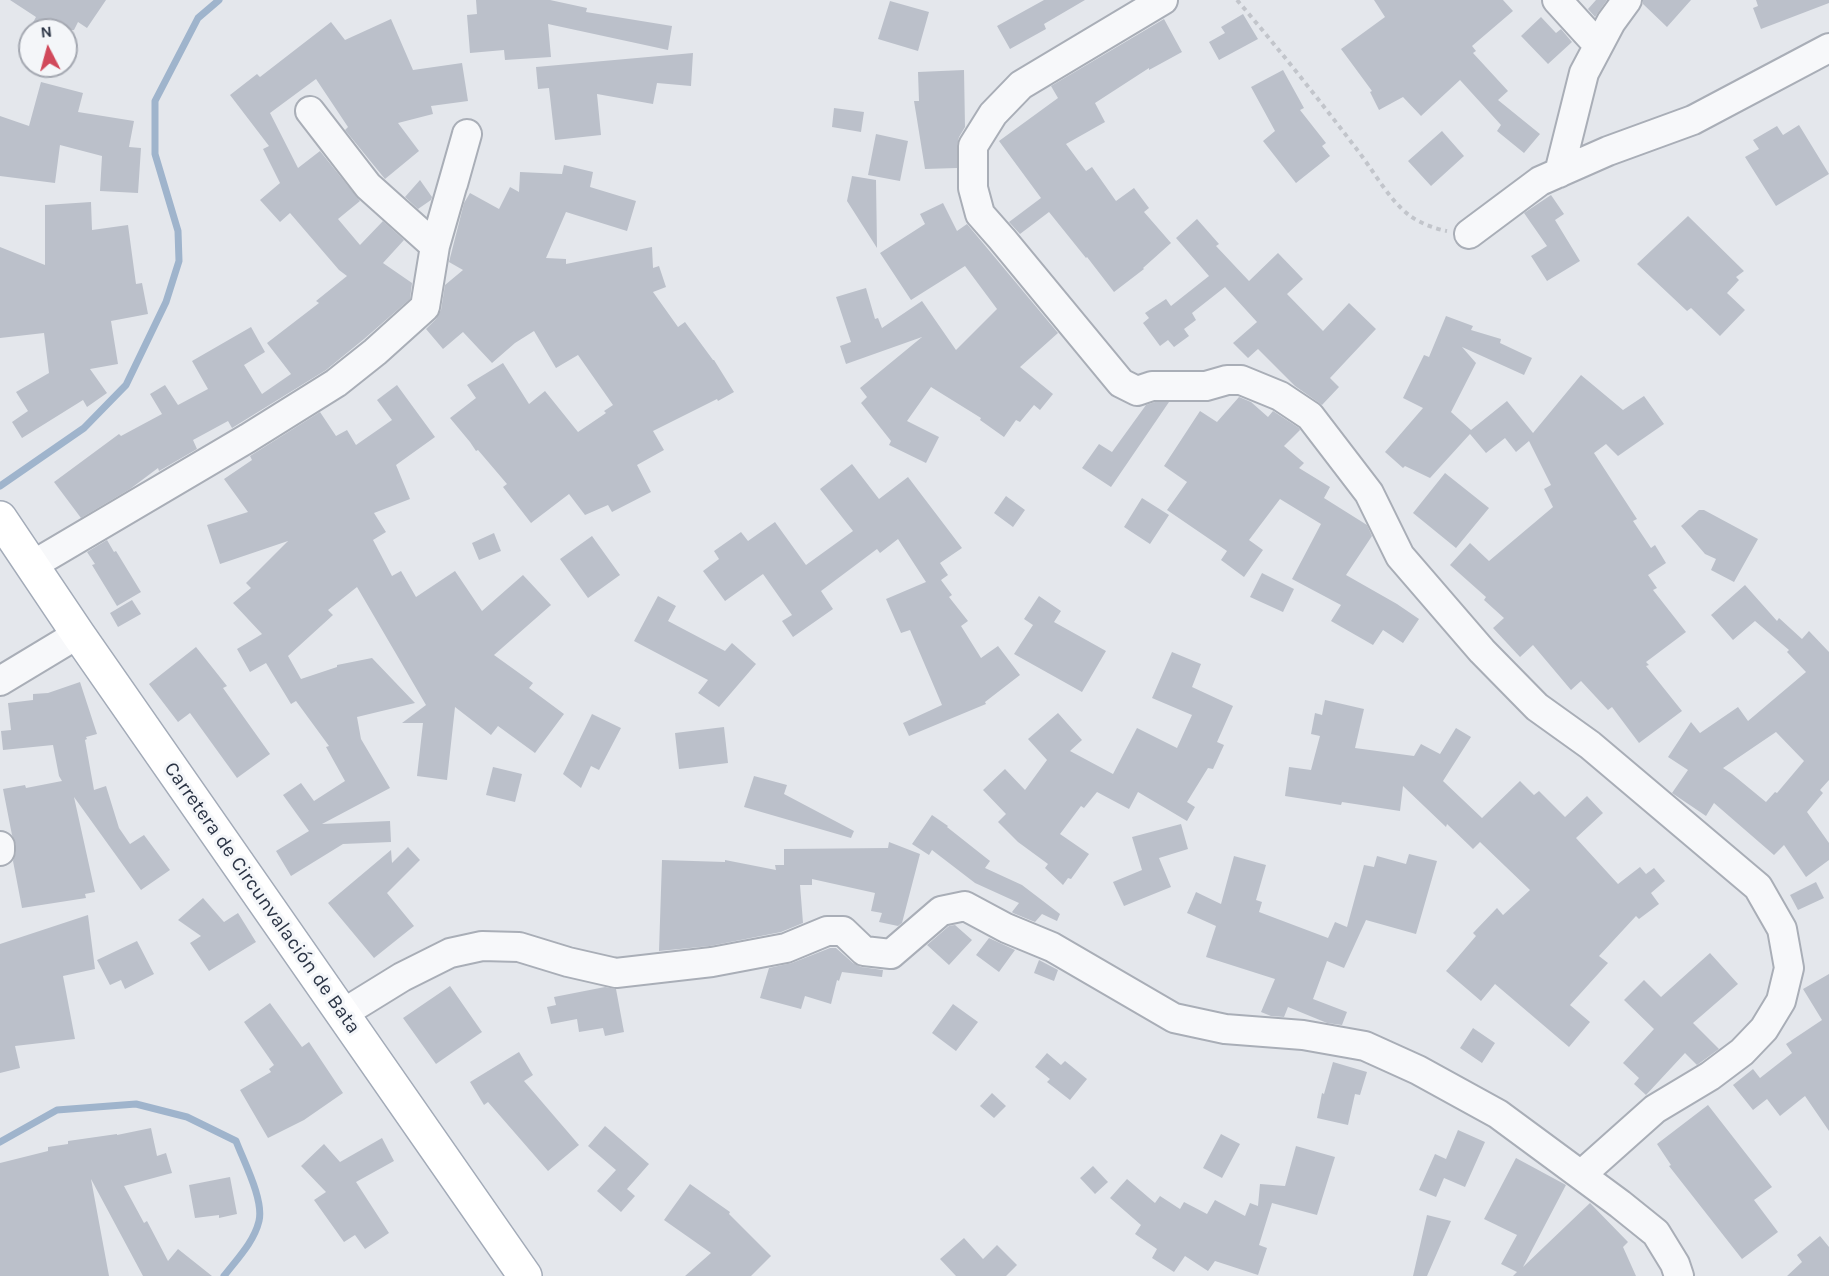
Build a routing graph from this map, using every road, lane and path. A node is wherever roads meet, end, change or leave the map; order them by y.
1 (1163, 0) edge
2 (1237, 0) edge
3 (1557, 0) edge
4 (1628, 0) edge
5 (1598, 45) junction
6 (1829, 48) edge
7 (310, 111) dead end
8 (1559, 173) junction
9 (453, 184) dead end
10 (1469, 234) joint
11 (435, 246) junction
12 (0, 518) edge
13 (31, 566) junction
14 (78, 634) junction
15 (0, 681) edge
16 (0, 846) edge
17 (0, 851) edge
18 (342, 1014) junction
19 (1581, 1175) junction
20 (525, 1276) edge
21 (1679, 1276) edge

1 - 19 street
2 - 10 path
3 - 5 street
4 - 5 street
5 - 8 street
6 - 8 street
7 - 11 street
8 - 10 street
9 - 11 street
11 - 13 street
12 - 13 main road, Carretera de Circunvalación de Bata
13 - 14 main road, Carretera de Circunvalación de Bata
14 - 15 street
14 - 18 main road, Carretera de Circunvalación de Bata
16 - 17 street
18 - 19 street
18 - 20 main road, Carretera de Circunvalación de Bata
19 - 21 street

